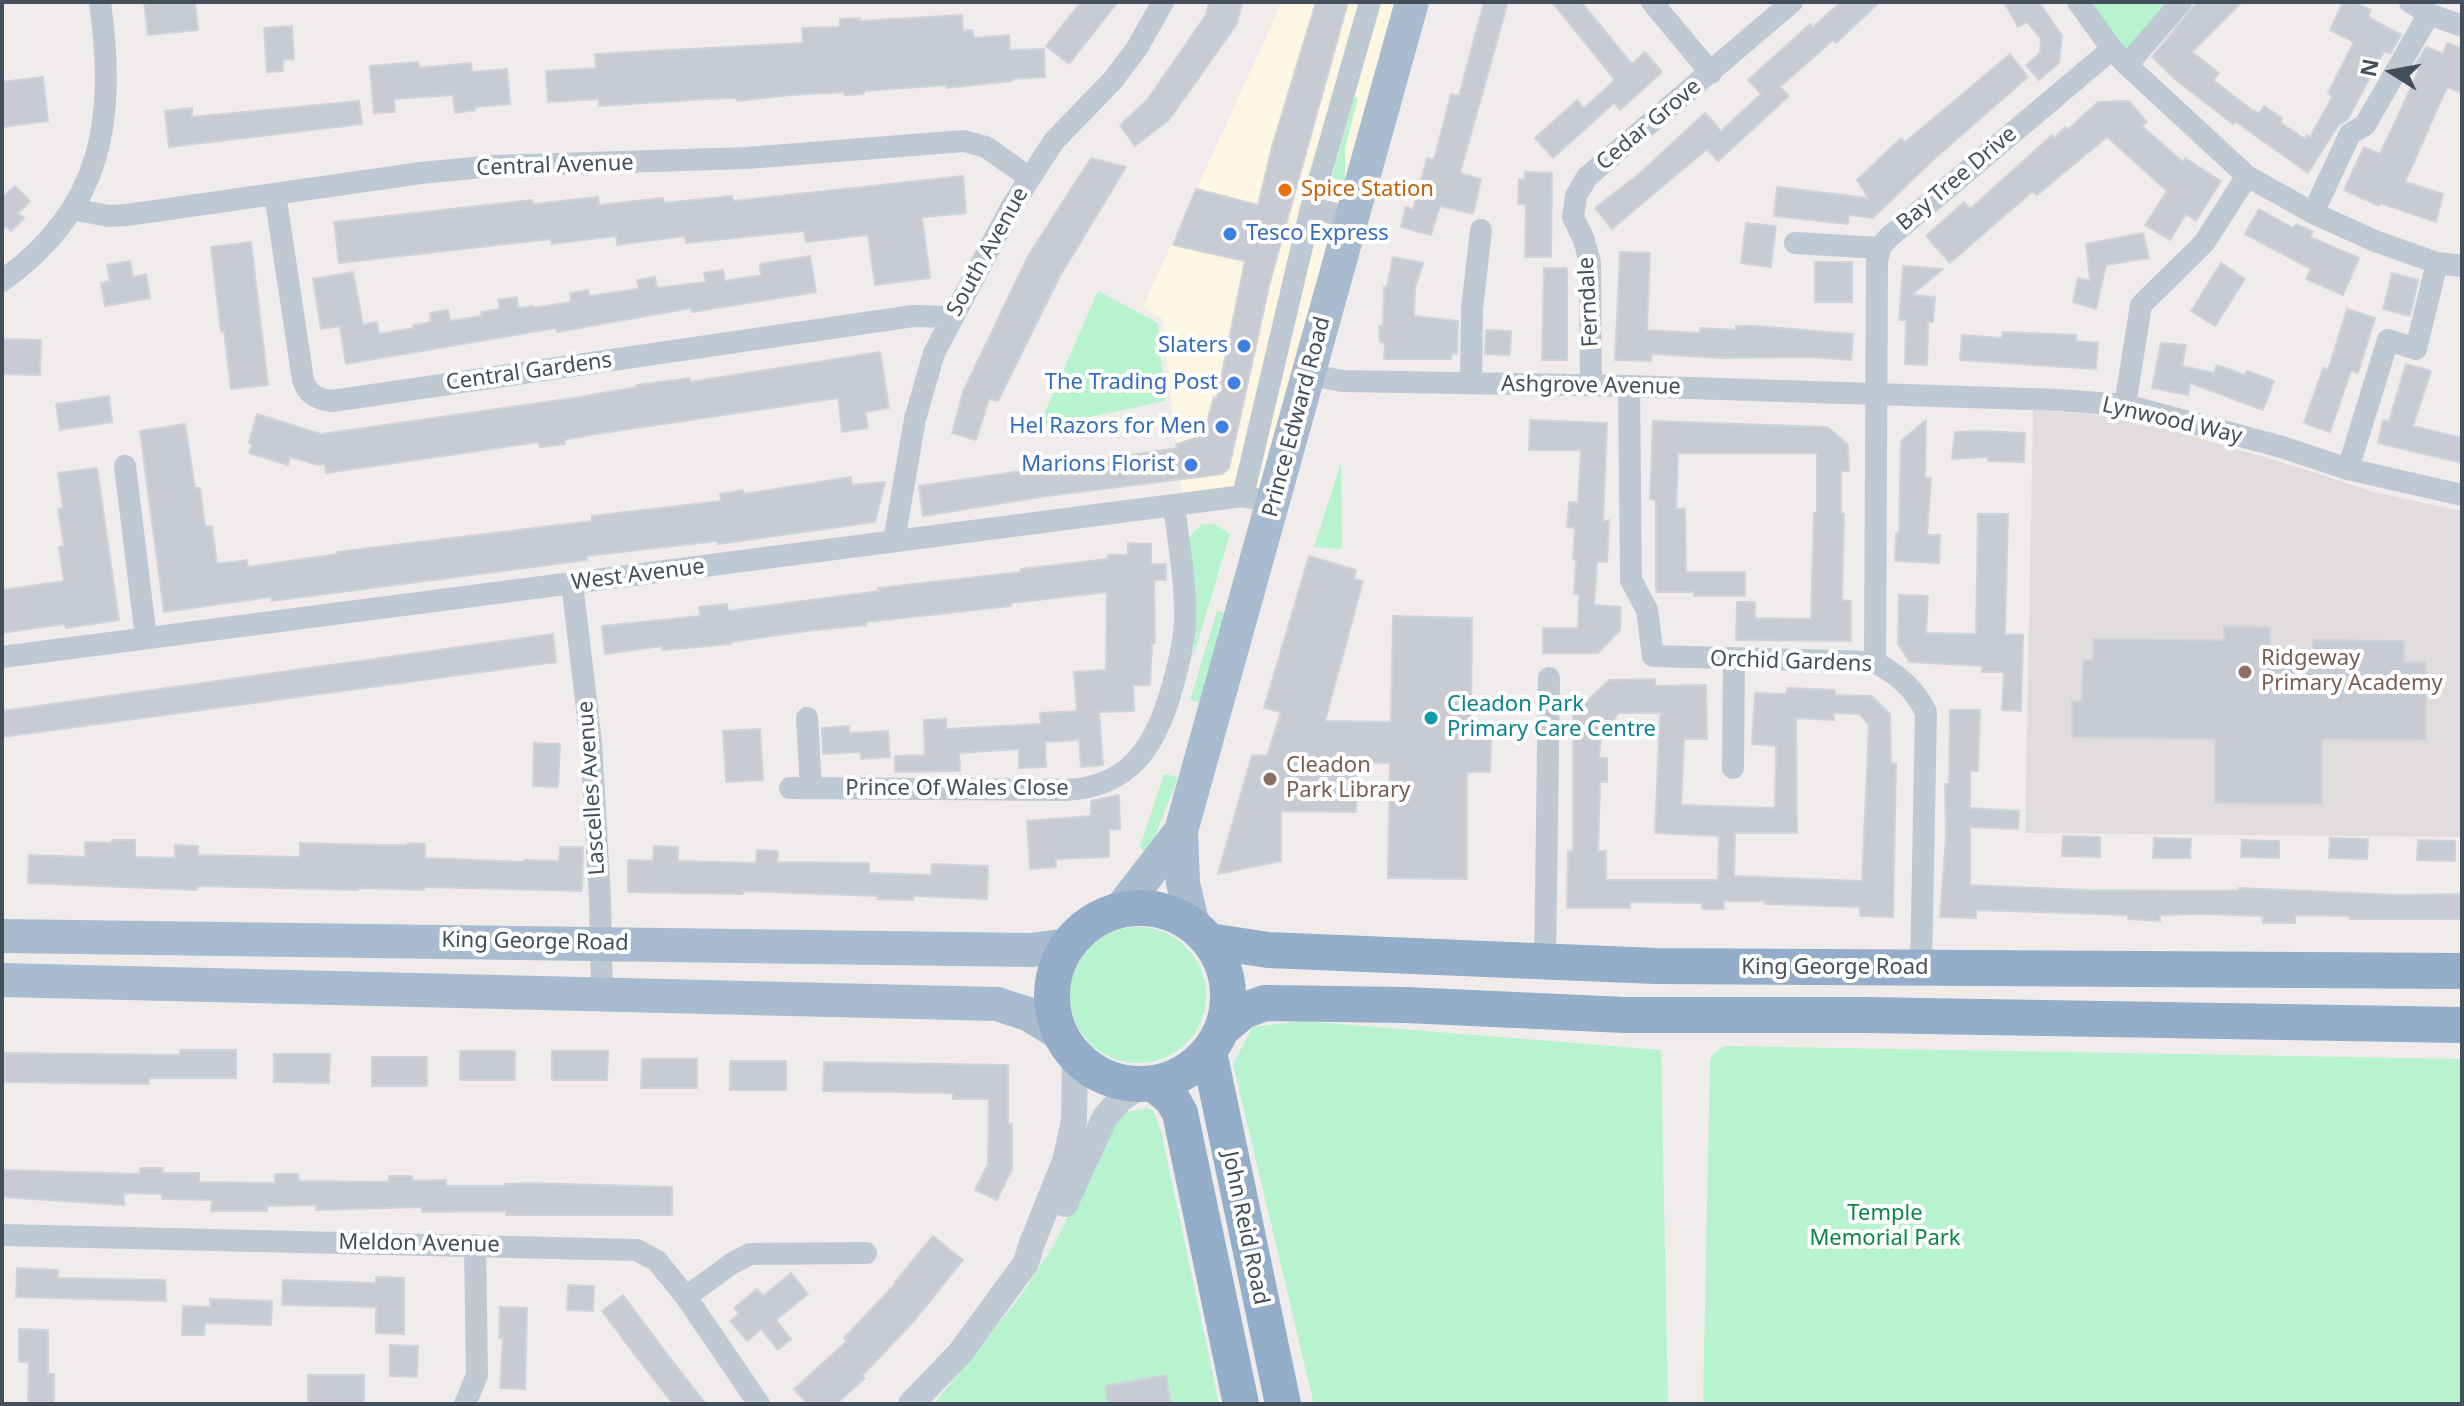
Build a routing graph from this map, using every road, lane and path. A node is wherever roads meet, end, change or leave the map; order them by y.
1 (100, 2) edge
2 (1163, 2) edge
3 (1370, 2) edge
4 (1412, 2) edge
5 (1652, 2) edge
6 (1792, 2) edge
7 (2078, 2) edge
8 (2181, 2) edge
9 (2410, 2) edge
10 (2429, 14) junction
11 (2462, 26) edge
12 (2119, 57) junction
13 (1711, 73) junction
14 (2247, 176) junction
15 (1587, 177) joint
16 (1030, 178) junction
17 (275, 194) junction
18 (1311, 208) junction
19 (73, 209) junction
20 (2313, 213) junction
21 (1352, 218) junction
22 (1481, 230) dead end
23 (1795, 243) dead end
24 (1880, 248) junction
25 (2437, 263) junction
26 (2462, 266) edge
27 (2, 281) edge
28 (952, 317) junction
29 (1307, 374) junction
30 (1471, 383) junction
31 (1591, 385) junction
32 (1629, 386) junction
33 (1875, 394) junction
34 (2125, 405) junction
35 (125, 466) dead end
36 (2348, 469) junction
37 (2462, 495) edge
38 (1258, 499) junction
39 (1174, 505) junction
40 (894, 541) junction
41 (572, 583) junction
42 (146, 638) junction
43 (2, 657) edge
44 (1734, 659) junction
45 (1875, 662) junction
46 (1549, 678) dead end
47 (807, 718) dead end
48 (1733, 768) dead end
49 (1181, 831) junction
50 (1120, 910) junction
51 (1201, 933) junction
52 (2, 936) edge
53 (601, 943) junction
54 (1068, 945) junction
55 (3, 951) edge
56 (1545, 962) junction
57 (3, 965) edge
58 (1865, 968) junction
59 (1921, 968) junction
60 (2462, 971) edge
61 (2, 980) edge
62 (602, 994) junction
63 (1865, 1015) junction
64 (2462, 1025) edge
65 (1215, 1041) junction
66 (1067, 1045) junction
67 (1148, 1084) junction
68 (2, 1235) edge
69 (475, 1245) junction
70 (866, 1253) dead end
71 (1026, 1263) junction
72 (686, 1297) junction
73 (465, 1404) edge
74 (759, 1404) edge
75 (911, 1404) edge
76 (1241, 1404) edge
77 (1283, 1404) edge

1 - 19 street
2 - 16 street, South Avenue
3 - 18 street
4 - 21 main road, Prince Edward Road
5 - 13 street, Cedar Grove
6 - 13 street, Cedar Grove
7 - 12 street
8 - 12 street, Bay Tree Drive
9 - 10 street
10 - 11 street
10 - 20 street
12 - 14 street
12 - 24 street, Bay Tree Drive
13 - 15 street, Cedar Grove
14 - 20 street
14 - 34 street
15 - 31 street, Ferndale
16 - 17 street, Central Avenue
16 - 28 street, South Avenue
17 - 19 street, Central Avenue
17 - 28 street, Central Gardens
18 - 21 street
18 - 38 street
19 - 27 street
20 - 25 street
21 - 29 main road, Prince Edward Road
22 - 30 street
23 - 24 street
24 - 33 street, Bay Tree Drive
25 - 26 street
25 - 36 street
28 - 40 street, South Avenue
29 - 30 street, Ashgrove Avenue
29 - 38 main road, Prince Edward Road
30 - 31 street, Ashgrove Avenue
31 - 32 street, Ashgrove Avenue
32 - 33 street, Ashgrove Avenue
32 - 44 street, Orchid Gardens
33 - 34 street, Lynwood Way
33 - 45 street, Bay Tree Drive
34 - 36 street, Lynwood Way
35 - 42 street
36 - 37 street, Lynwood Way
38 - 39 street, West Avenue
38 - 49 main road, Prince Edward Road
39 - 40 street, West Avenue
39 - 47 street, Prince Of Wales Close
40 - 41 street, West Avenue
41 - 42 street, West Avenue
41 - 53 street, Lascelles Avenue
42 - 43 street, West Avenue
44 - 45 street, Orchid Gardens
44 - 48 street
45 - 59 street, Orchid Gardens
46 - 56 street
49 - 50 main road, Prince Edward Road
49 - 51 main road, Prince Edward Road
50 - 51 highway
50 - 54 highway
51 - 56 highway, King George Road
51 - 65 highway
52 - 53 main road, King George Road
52 - 55 street
53 - 54 main road, King George Road
53 - 62 street, Lascelles Avenue
54 - 66 highway
56 - 58 highway, King George Road
57 - 61 street
58 - 59 highway, King George Road
58 - 63 highway
59 - 60 highway, King George Road
61 - 62 main road
62 - 66 main road
63 - 64 highway
63 - 65 highway
65 - 67 highway
65 - 77 highway, John Reid Road
66 - 67 highway
66 - 71 street
67 - 71 street
67 - 76 highway, John Reid Road
68 - 69 street, Meldon Avenue
69 - 72 street, Meldon Avenue
69 - 73 street
70 - 72 street
71 - 75 street
72 - 74 street, Meldon Avenue

